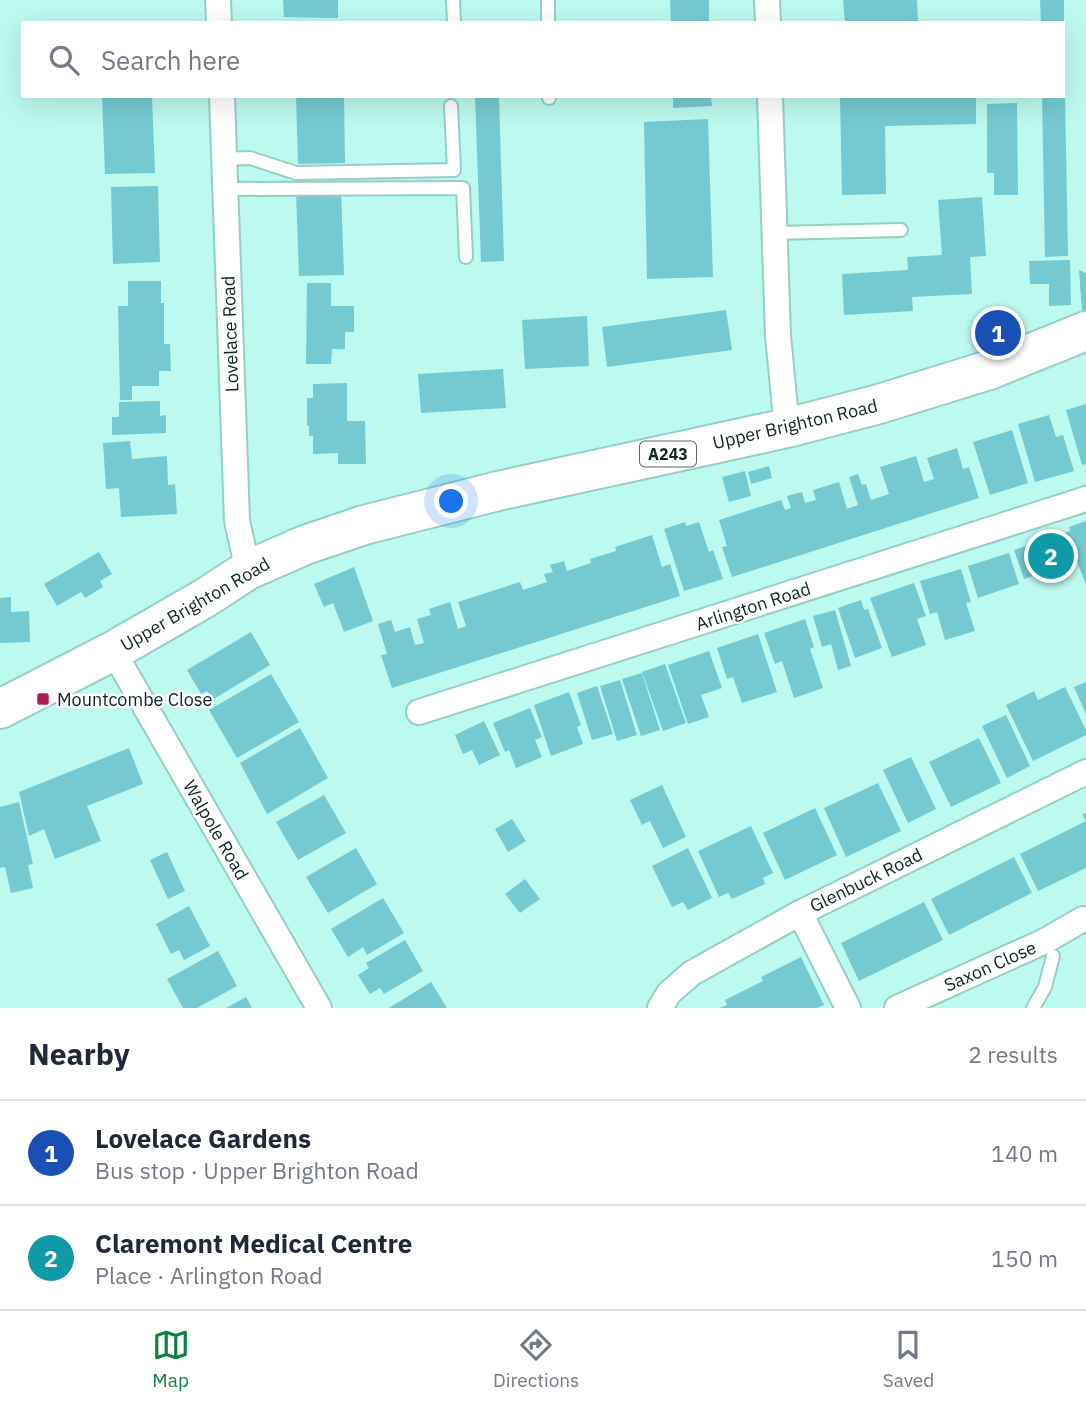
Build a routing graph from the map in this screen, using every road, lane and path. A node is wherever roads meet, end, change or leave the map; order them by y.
1 (218, 0) edge
2 (453, 0) edge
3 (548, 0) edge
4 (767, 0) edge
5 (219, 21) edge
6 (454, 21) edge
7 (548, 21) edge
8 (768, 21) edge
9 (222, 98) edge
10 (770, 98) edge
11 (451, 106) dead end
12 (224, 159) junction
13 (225, 189) junction
14 (901, 230) dead end
15 (775, 233) junction
16 (466, 257) dead end
17 (1086, 331) edge
18 (787, 428) junction
19 (1086, 499) edge
20 (248, 570) junction
21 (113, 651) junction
22 (0, 709) edge
23 (419, 712) dead end
24 (1086, 772) edge
25 (800, 912) junction
26 (1083, 919) dead end
27 (1049, 948) junction
28 (319, 1008) edge
29 (660, 1008) edge
30 (848, 1008) edge
31 (897, 1008) edge
32 (1033, 1008) edge

1 - 5 street
2 - 6 lane
3 - 7 lane
4 - 8 street
9 - 12 street, Lovelace Road
10 - 15 street
11 - 12 lane
12 - 13 street, Lovelace Road
13 - 16 lane
13 - 20 street, Lovelace Road
14 - 15 lane
15 - 18 street
17 - 18 main road, Upper Brighton Road / A243
18 - 20 main road, Upper Brighton Road / A243
19 - 23 street, Arlington Road
20 - 21 main road, Upper Brighton Road / A243
21 - 22 main road, Upper Brighton Road / A243
21 - 28 street, Walpole Road
24 - 25 street, Glenbuck Road
25 - 29 street, Glenbuck Road
25 - 30 street
26 - 27 street, Saxon Close
27 - 31 street, Saxon Close
27 - 32 lane

